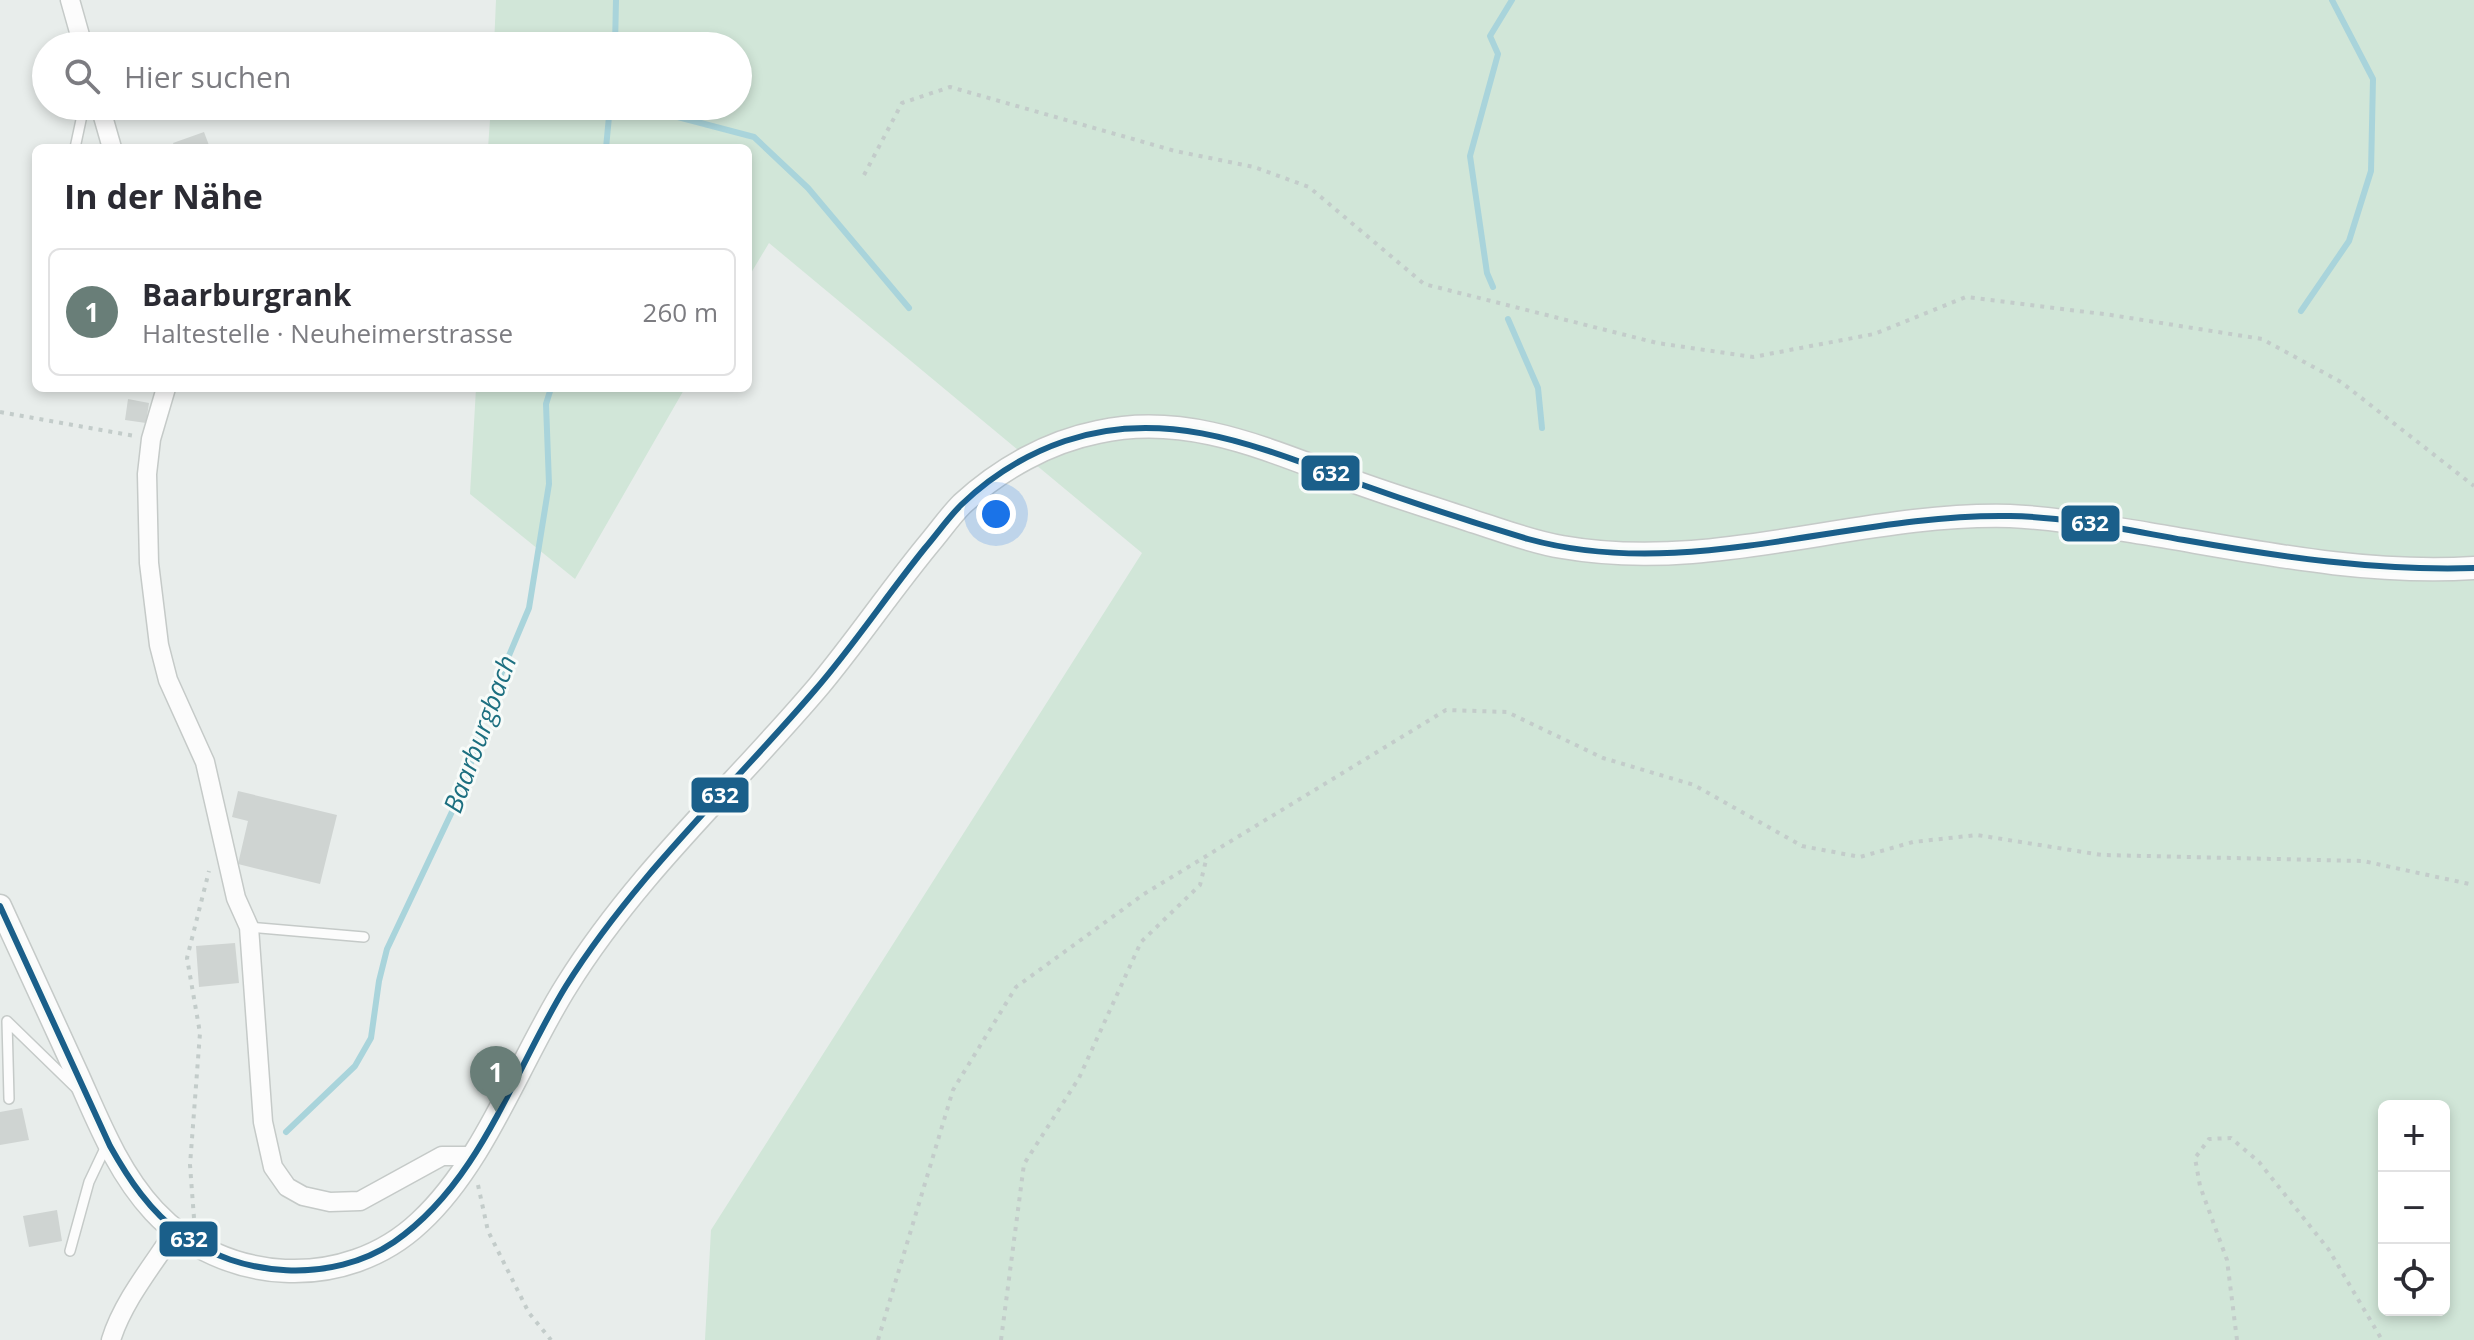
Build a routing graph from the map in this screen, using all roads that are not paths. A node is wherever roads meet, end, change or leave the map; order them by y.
1 (70, 0) edge
2 (79, 32) edge
3 (81, 120) edge
4 (104, 120) edge
5 (76, 144) edge
6 (111, 144) edge
7 (165, 392) edge
8 (2474, 568) edge
9 (0, 906) edge
10 (249, 927) junction
11 (364, 937) dead end
12 (88, 1098) junction
13 (9, 1099) dead end
14 (108, 1141) junction
15 (472, 1156) junction
16 (183, 1236) junction
17 (70, 1251) dead end
18 (111, 1340) edge

1 - 2 street
3 - 5 lane
4 - 6 street
7 - 10 street
8 - 15 street
9 - 12 street
10 - 11 lane
10 - 15 street
12 - 13 lane
12 - 14 street
14 - 16 street
14 - 17 lane
15 - 16 street
16 - 18 street

